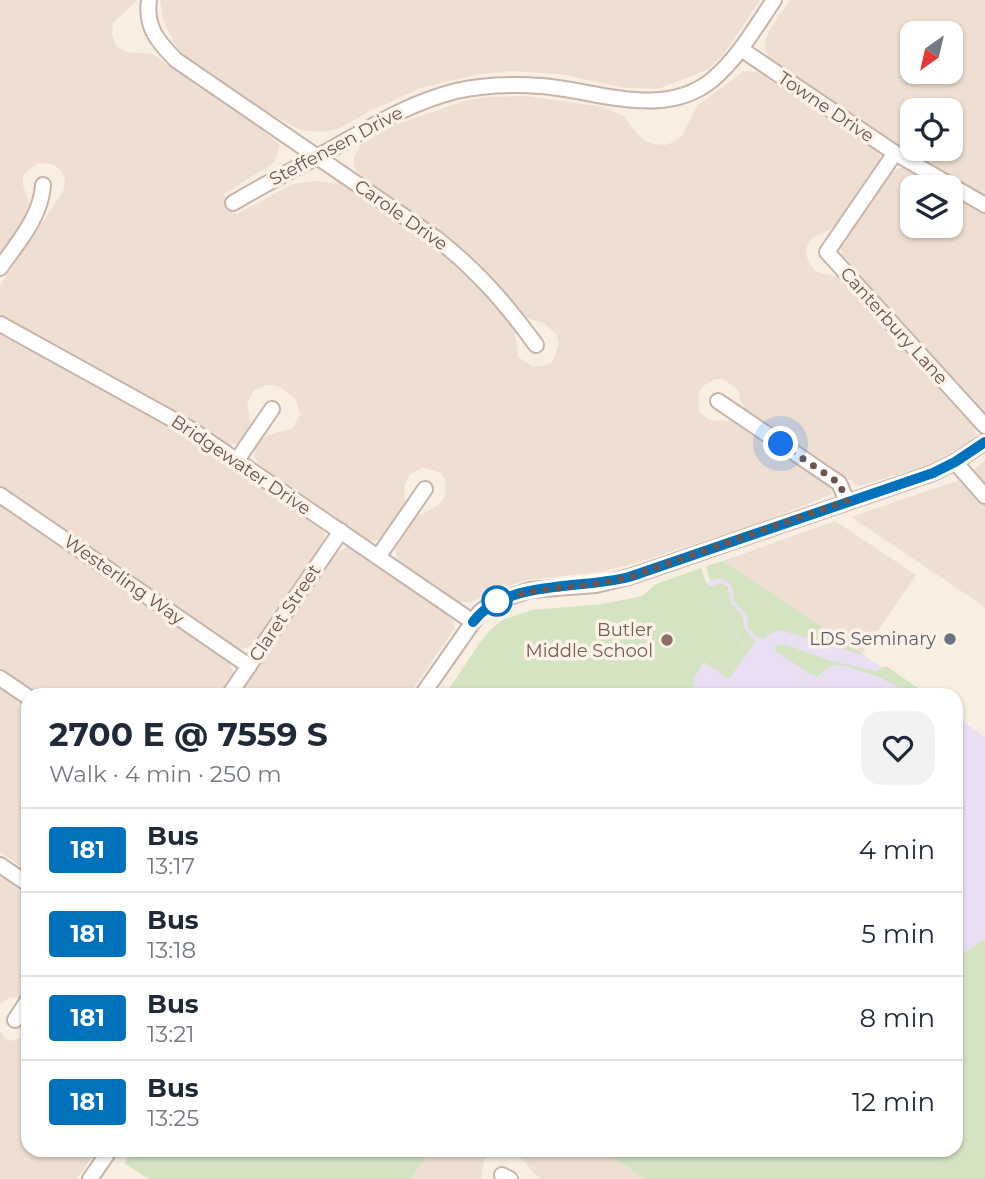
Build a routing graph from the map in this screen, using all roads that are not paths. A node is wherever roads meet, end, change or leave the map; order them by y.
1 (149, 0) edge
2 (774, 0) edge
3 (741, 49) junction
4 (895, 153) junction
5 (316, 157) junction
6 (43, 185) dead end
7 (233, 203) dead end
8 (985, 205) edge
9 (0, 268) edge
10 (0, 324) edge
11 (537, 345) dead end
12 (718, 401) dead end
13 (272, 409) dead end
14 (985, 426) edge
15 (985, 442) edge
16 (237, 460) junction
17 (955, 462) junction
18 (425, 489) dead end
19 (0, 495) edge
20 (985, 496) edge
21 (847, 501) junction
22 (341, 531) junction
23 (378, 557) junction
24 (473, 622) junction
25 (249, 666) junction
26 (0, 678) edge
27 (234, 688) edge
28 (427, 688) edge
29 (21, 692) edge
30 (0, 865) edge
31 (21, 879) edge
32 (21, 1011) edge
33 (15, 1020) dead end
34 (105, 1157) edge
35 (90, 1179) edge

1 - 5 street, Carole Drive
2 - 3 street, Steffensen Drive
3 - 4 street, Towne Drive
3 - 5 street, Steffensen Drive
4 - 8 street, Towne Drive
4 - 14 street, Canterbury Lane
5 - 7 street, Steffensen Drive
5 - 11 street, Carole Drive
6 - 9 street
10 - 16 street, Bridgewater Drive
12 - 21 street
13 - 16 street
15 - 17 street
16 - 22 street, Bridgewater Drive
17 - 20 street
17 - 21 street
18 - 23 street
19 - 25 street, Westerling Way
21 - 24 street
22 - 23 street, Bridgewater Drive
22 - 25 street, Claret Street
23 - 24 street, Bridgewater Drive
24 - 28 street
25 - 27 street, Claret Street
26 - 29 street
30 - 31 street
32 - 33 street
34 - 35 street

